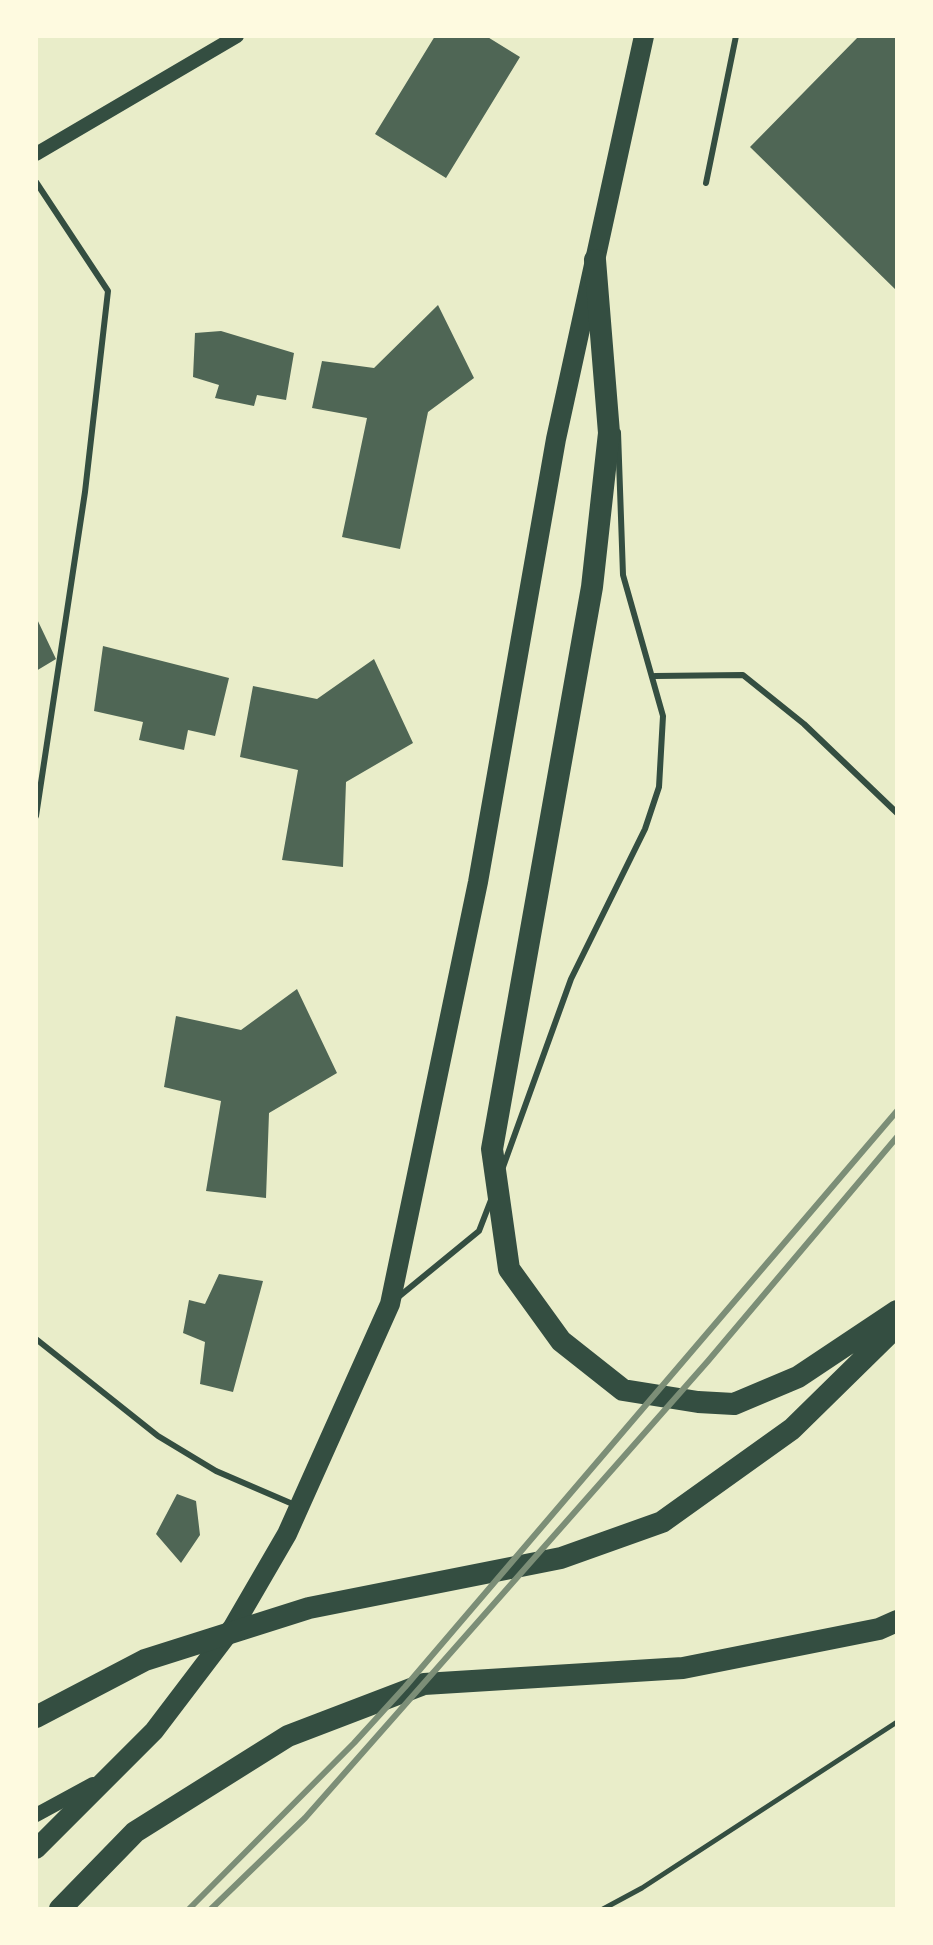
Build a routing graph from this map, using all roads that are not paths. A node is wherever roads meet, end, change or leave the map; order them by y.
1 (237, 36) edge
2 (644, 36) edge
3 (736, 36) edge
4 (36, 154) edge
5 (36, 182) edge
6 (706, 183) dead end
7 (595, 260) junction
8 (604, 365) junction
9 (655, 676) junction
10 (897, 813) edge
11 (36, 816) edge
12 (390, 1304) junction
13 (897, 1311) edge
14 (897, 1326) edge
15 (36, 1339) edge
16 (298, 1506) junction
17 (897, 1621) edge
18 (36, 1717) edge
19 (111, 1774) junction
20 (36, 1815) edge
21 (36, 1849) edge
22 (60, 1909) edge

1 - 4 street
2 - 7 main road
3 - 6 lane
5 - 11 lane
7 - 8 highway
7 - 12 main road
8 - 9 lane
8 - 13 highway
9 - 10 lane
9 - 12 lane
12 - 16 main road
14 - 18 highway
15 - 16 lane
16 - 19 main road
17 - 22 highway
19 - 20 street
19 - 21 main road

